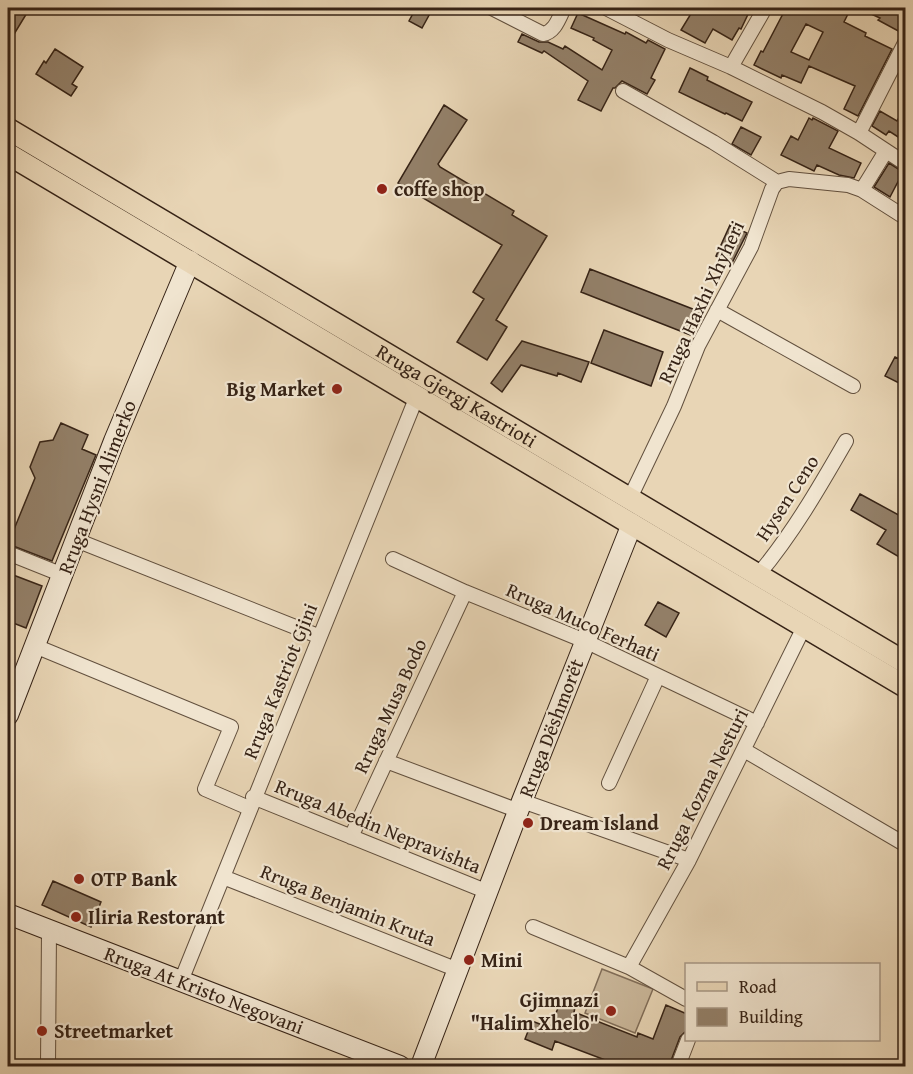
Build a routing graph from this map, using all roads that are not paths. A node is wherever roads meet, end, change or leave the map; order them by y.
1 (492, 8) edge
2 (564, 8) edge
3 (606, 8) edge
4 (765, 8) edge
5 (906, 41) edge
6 (731, 68) junction
7 (623, 91) dead end
8 (8, 129) edge
9 (859, 133) junction
10 (886, 152) junction
11 (8, 154) edge
12 (906, 164) edge
13 (777, 182) junction
14 (862, 190) junction
15 (906, 218) edge
16 (190, 261) junction
17 (717, 310) junction
18 (853, 386) dead end
19 (417, 396) junction
20 (846, 441) dead end
21 (630, 498) junction
22 (632, 524) junction
23 (76, 540) junction
24 (8, 553) edge
25 (393, 559) dead end
26 (758, 575) junction
27 (63, 576) junction
28 (465, 592) junction
29 (804, 627) junction
30 (318, 636) junction
31 (585, 641) junction
32 (35, 646) junction
33 (906, 663) edge
34 (658, 676) junction
35 (906, 687) edge
36 (8, 715) edge
37 (758, 723) junction
38 (744, 750) junction
39 (386, 761) junction
40 (609, 783) dead end
41 (251, 803) junction
42 (520, 806) junction
43 (351, 837) junction
44 (906, 845) edge
45 (689, 860) junction
46 (222, 877) junction
47 (488, 892) junction
48 (8, 915) edge
49 (533, 927) dead end
50 (49, 930) junction
51 (629, 967) junction
52 (458, 970) junction
53 (181, 981) junction
54 (685, 998) edge
55 (688, 1041) edge
56 (48, 1066) edge
57 (400, 1066) edge
58 (421, 1066) edge
59 (678, 1066) edge

1 - 2 street
3 - 6 street
4 - 6 street
5 - 9 street
6 - 9 street
7 - 13 street
8 - 21 main road, Rruga Gjergj Kastrioti
9 - 10 street
10 - 12 street
10 - 14 street
11 - 16 main road, Rruga Gjergj Kastrioti
13 - 14 street
13 - 17 street, Rruga Haxhi Xhyheri
14 - 15 street
16 - 19 main road, Rruga Gjergj Kastrioti
16 - 23 main road, Rruga Hysni Alimerko
17 - 18 street
17 - 21 street, Rruga Haxhi Xhyheri
19 - 22 main road, Rruga Gjergj Kastrioti
19 - 30 street, Rruga Kastriot Gjini
20 - 26 street, Hysen Ceno
21 - 26 main road, Rruga Gjergj Kastrioti
22 - 29 main road, Rruga Gjergj Kastrioti
22 - 31 main road, Rruga Dëshmorët
23 - 27 main road, Rruga Hysni Alimerko
23 - 30 street
24 - 27 street
25 - 28 street, Rruga Muco Ferhati
26 - 33 main road, Rruga Gjergj Kastrioti
27 - 32 main road, Rruga Hysni Alimerko
28 - 31 street, Rruga Muco Ferhati
28 - 39 street, Rruga Musa Bodo
29 - 35 main road, Rruga Gjergj Kastrioti
29 - 37 street, Rruga Kozma Nesturi
30 - 41 street, Rruga Kastriot Gjini
31 - 34 street, Rruga Muco Ferhati
31 - 42 main road, Rruga Dëshmorët
32 - 36 main road, Rruga Hysni Alimerko
32 - 41 street, Rruga Abedin Nepravishta
34 - 37 street, Rruga Muco Ferhati
34 - 40 street
37 - 38 street, Rruga Kozma Nesturi
38 - 44 street
38 - 45 street, Rruga Kozma Nesturi
39 - 42 street
39 - 43 street, Rruga Musa Bodo
41 - 43 street, Rruga Abedin Nepravishta
41 - 46 street, Rruga Kastriot Gjini
42 - 45 street
42 - 47 main road, Rruga Dëshmorët
43 - 47 street, Rruga Abedin Nepravishta
45 - 51 street, Rruga Kozma Nesturi
46 - 52 street, Rruga Benjamin Kruta
46 - 53 street, Rruga Kastriot Gjini
47 - 52 main road, Rruga Dëshmorët
48 - 50 main road, Rruga At Kristo Negovani
49 - 51 street
50 - 53 main road, Rruga At Kristo Negovani
50 - 56 street
51 - 54 street
52 - 58 main road, Rruga Dëshmorët
53 - 57 main road, Rruga At Kristo Negovani
55 - 59 street

